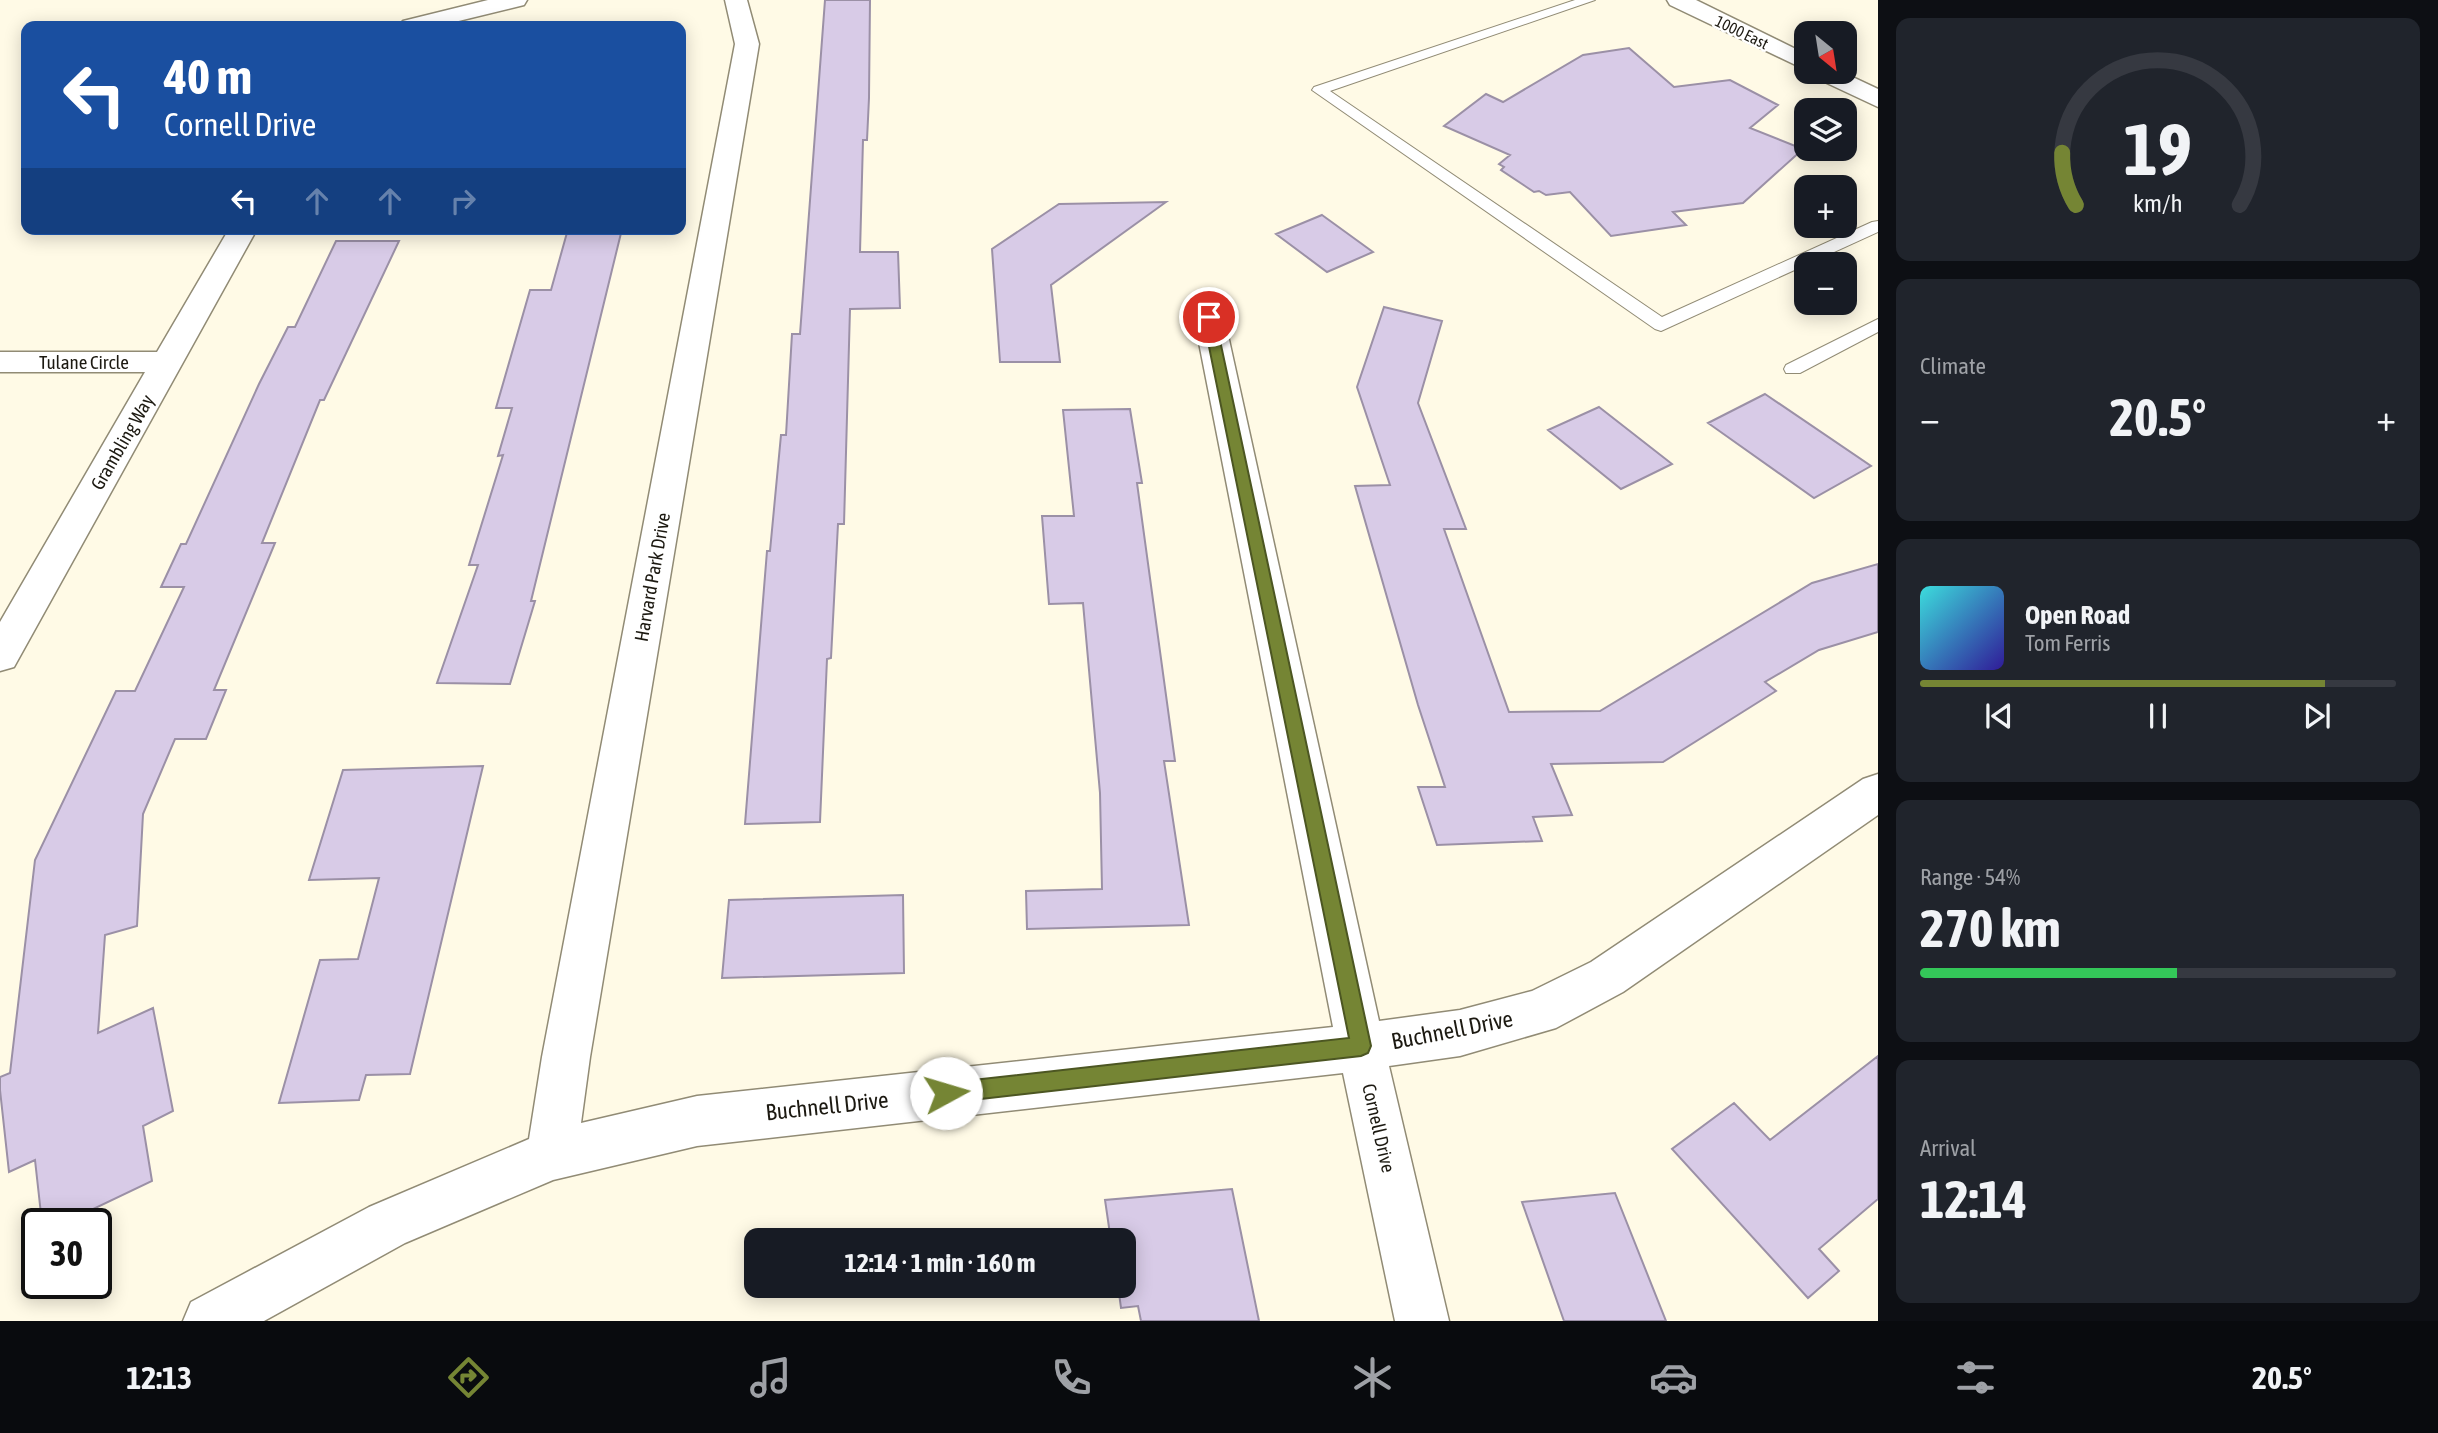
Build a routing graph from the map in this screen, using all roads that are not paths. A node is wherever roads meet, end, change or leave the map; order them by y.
1 (516, 0) edge
2 (736, 0) edge
3 (1588, 0) edge
4 (1678, 0) edge
5 (431, 21) edge
6 (1794, 57) edge
7 (1847, 84) edge
8 (1878, 99) edge
9 (1878, 226) edge
10 (240, 235) edge
11 (1209, 317) dead end
12 (1878, 325) edge
13 (0, 362) edge
14 (167, 362) junction
15 (1793, 369) dead end
16 (0, 656) edge
17 (1878, 792) edge
18 (1361, 1046) junction
19 (552, 1155) junction
20 (210, 1321) edge
21 (1422, 1321) edge

1 - 5 street
2 - 19 street, Harvard Park Drive
3 - 9 lane
4 - 6 street, 1000 East
7 - 8 street
10 - 14 street, Grambling Way
11 - 18 street, Cornell Drive
12 - 15 lane
13 - 14 street, Tulane Circle
14 - 16 street, Grambling Way
17 - 18 street, Buchnell Drive
18 - 19 street, Buchnell Drive
18 - 21 street, Cornell Drive
19 - 20 street, Buchnell Drive

